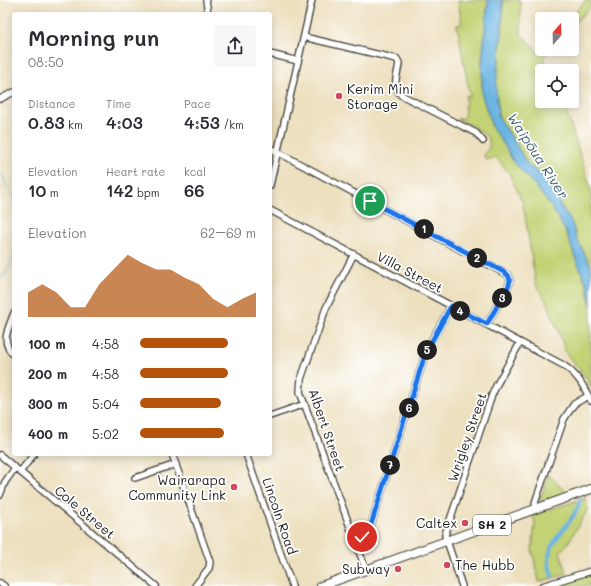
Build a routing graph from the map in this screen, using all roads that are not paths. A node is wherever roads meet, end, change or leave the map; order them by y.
1 (206, 0) edge
2 (312, 0) edge
3 (208, 12) edge
4 (304, 37) junction
5 (272, 54) edge
6 (298, 61) junction
7 (12, 93) edge
8 (0, 98) edge
9 (483, 141) dead end
10 (272, 149) edge
11 (278, 152) junction
12 (272, 177) edge
13 (272, 211) edge
14 (354, 254) junction
15 (451, 306) junction
16 (12, 319) edge
17 (487, 324) junction
18 (520, 343) junction
19 (12, 354) edge
20 (590, 398) edge
21 (305, 404) junction
22 (272, 415) edge
23 (0, 455) edge
24 (32, 456) edge
25 (173, 456) edge
26 (247, 456) edge
27 (176, 464) junction
28 (18, 470) junction
29 (135, 478) dead end
30 (591, 488) edge
31 (0, 496) edge
32 (536, 508) junction
33 (354, 540) junction
34 (447, 542) junction
35 (366, 570) junction
36 (591, 571) edge
37 (0, 583) edge
38 (4, 586) edge
39 (156, 586) edge
40 (195, 586) edge
41 (292, 586) edge
42 (321, 586) edge
43 (462, 586) edge
44 (542, 586) edge

1 - 3 street
2 - 4 street
4 - 6 street
4 - 9 street
5 - 6 street
6 - 11 street
7 - 8 street
10 - 11 street
11 - 12 street
11 - 17 street
13 - 14 street, Villa Street
14 - 15 street, Villa Street
14 - 21 street, Albert Street
15 - 17 street, Villa Street
15 - 33 street
16 - 19 street
17 - 18 street, Villa Street
18 - 20 street, Villa Street
18 - 34 street, Wrigley Street
20 - 32 street
21 - 22 street
21 - 33 street, Albert Street
23 - 28 street, Cole Street
24 - 28 street
25 - 27 street
26 - 41 street, Lincoln Road
27 - 29 street
27 - 40 street
28 - 31 street
28 - 39 street, Cole Street
30 - 32 highway, SH 2
32 - 34 highway, SH 2
33 - 35 street, Albert Street
34 - 35 highway, SH 2
34 - 43 street
35 - 42 highway, SH 2
36 - 44 street
37 - 38 street

